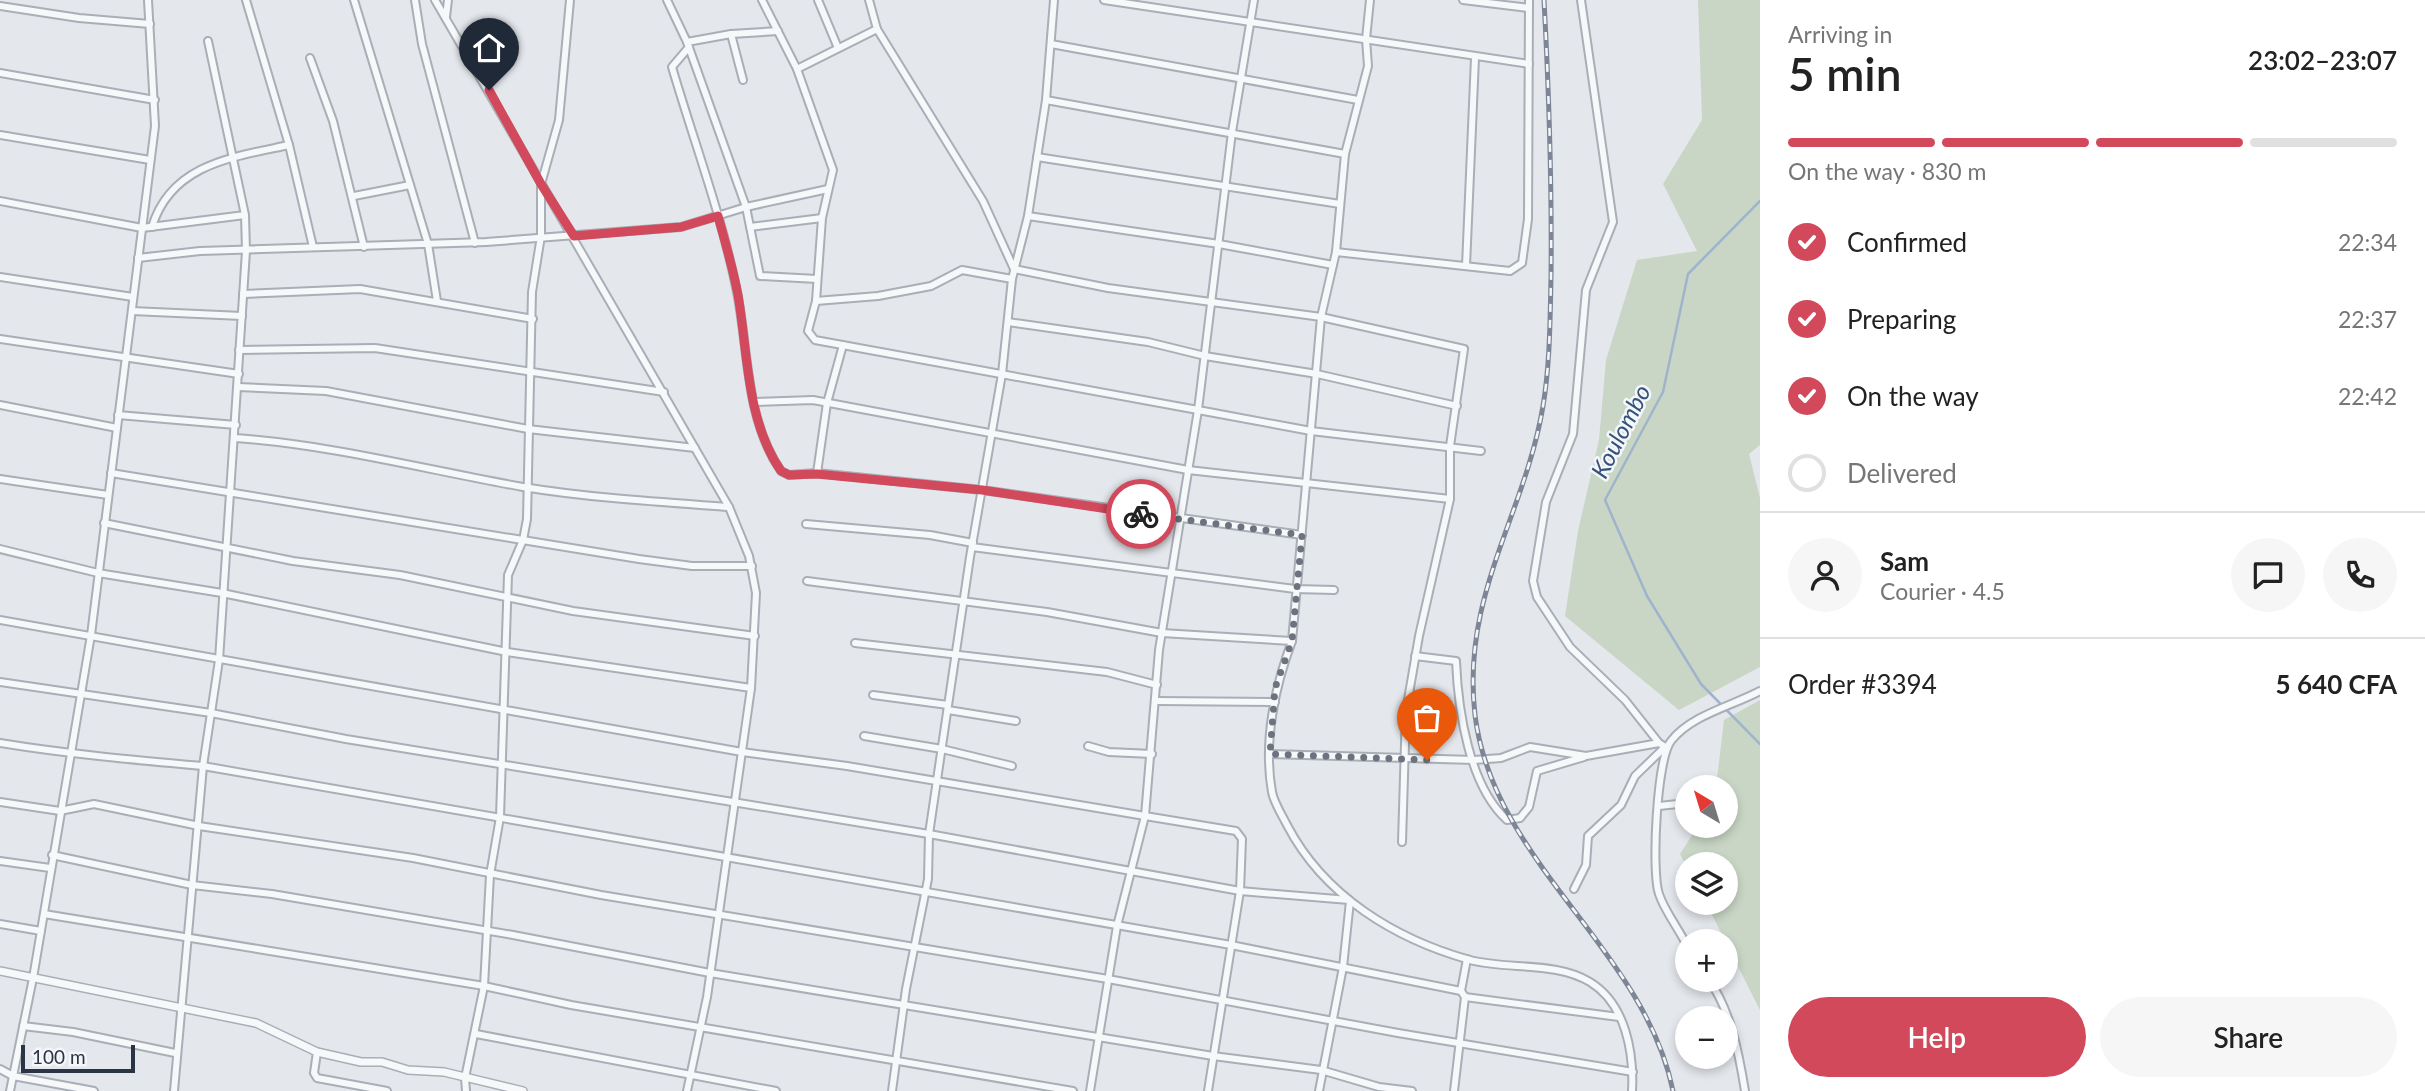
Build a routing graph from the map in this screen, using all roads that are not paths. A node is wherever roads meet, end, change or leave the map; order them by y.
1 (148, 0) edge
2 (246, 0) edge
3 (354, 0) edge
4 (415, 0) edge
5 (435, 0) edge
6 (448, 0) edge
7 (570, 0) edge
8 (667, 0) edge
9 (762, 0) edge
10 (818, 0) edge
11 (869, 0) edge
12 (1054, 0) edge
13 (1104, 0) edge
14 (1254, 0) edge
15 (1370, 0) edge
16 (1463, 0) edge
17 (1581, 0) edge
18 (1529, 4) edge
19 (0, 6) edge
20 (446, 19) junction
21 (1250, 23) junction
22 (150, 24) junction
23 (877, 29) junction
24 (778, 31) junction
25 (731, 34) junction
26 (1366, 38) junction
27 (208, 41) dead end
28 (1051, 44) junction
29 (688, 45) junction
30 (838, 48) junction
31 (310, 58) dead end
32 (1475, 58) junction
33 (1530, 64) junction
34 (797, 69) junction
35 (0, 73) edge
36 (1240, 78) junction
37 (743, 80) dead end
38 (155, 100) junction
39 (1046, 100) junction
40 (1358, 100) junction
41 (1232, 132) junction
42 (0, 135) edge
43 (289, 145) junction
44 (1345, 154) junction
45 (234, 157) junction
46 (1037, 157) junction
47 (150, 160) junction
48 (541, 184) junction
49 (410, 185) junction
50 (1227, 186) junction
51 (828, 189) junction
52 (354, 197) junction
53 (0, 201) edge
54 (1340, 205) junction
55 (746, 208) junction
56 (245, 215) junction
57 (718, 216) junction
58 (1028, 216) junction
59 (822, 218) junction
60 (152, 227) junction
61 (750, 227) junction
62 (142, 228) junction
63 (541, 236) junction
64 (574, 236) junction
65 (475, 243) junction
66 (428, 244) junction
67 (1219, 244) junction
68 (313, 247) junction
69 (364, 247) junction
70 (246, 251) junction
71 (1336, 252) junction
72 (138, 258) junction
73 (1333, 265) junction
74 (1466, 265) junction
75 (1014, 269) junction
76 (0, 277) edge
77 (817, 279) junction
78 (1012, 279) junction
79 (243, 294) junction
80 (133, 297) junction
81 (437, 301) junction
82 (816, 301) junction
83 (1212, 301) junction
84 (132, 311) junction
85 (242, 316) junction
86 (1321, 317) junction
87 (533, 319) junction
88 (1008, 322) junction
89 (0, 339) edge
90 (842, 345) junction
91 (239, 350) junction
92 (1205, 356) junction
93 (126, 358) junction
94 (532, 370) junction
95 (239, 374) junction
96 (1002, 374) junction
97 (1317, 374) junction
98 (239, 387) junction
99 (664, 392) junction
100 (754, 402) junction
101 (827, 403) junction
102 (0, 405) edge
103 (1457, 406) junction
104 (1198, 410) junction
105 (118, 415) junction
106 (236, 425) junction
107 (117, 428) junction
108 (528, 429) junction
109 (1311, 431) junction
110 (992, 432) junction
111 (235, 438) junction
112 (1450, 446) junction
113 (695, 448) junction
114 (1481, 452) dead end
115 (1188, 470) junction
116 (111, 473) junction
117 (817, 474) junction
118 (0, 479) edge
119 (1306, 484) junction
120 (526, 487) junction
121 (982, 490) junction
122 (231, 494) junction
123 (108, 495) junction
124 (1450, 499) junction
125 (729, 507) junction
126 (1180, 520) junction
127 (104, 523) junction
128 (806, 524) dead end
129 (1302, 535) junction
130 (523, 540) junction
131 (972, 545) junction
132 (0, 549) edge
133 (228, 549) junction
134 (752, 566) junction
135 (98, 573) junction
136 (1171, 573) junction
137 (807, 581) dead end
138 (1295, 589) junction
139 (1334, 590) dead end
140 (222, 593) junction
141 (507, 597) junction
142 (964, 601) junction
143 (0, 620) edge
144 (1162, 633) junction
145 (91, 635) junction
146 (755, 636) junction
147 (1292, 641) junction
148 (855, 643) dead end
149 (507, 652) junction
150 (956, 653) junction
151 (1415, 656) junction
152 (219, 660) junction
153 (0, 682) edge
154 (1157, 685) junction
155 (751, 688) junction
156 (1760, 691) edge
157 (80, 695) junction
158 (873, 695) dead end
159 (1156, 701) junction
160 (1275, 702) junction
161 (948, 707) junction
162 (506, 711) junction
163 (211, 713) junction
164 (1016, 721) dead end
165 (864, 736) dead end
166 (0, 743) edge
167 (1088, 746) dead end
168 (1663, 746) junction
169 (942, 749) junction
170 (742, 752) junction
171 (69, 754) junction
172 (1152, 754) junction
173 (1270, 754) junction
174 (1586, 756) junction
175 (1404, 760) junction
176 (1474, 760) junction
177 (501, 763) junction
178 (203, 766) junction
179 (1012, 766) dead end
180 (937, 783) junction
181 (0, 802) edge
182 (733, 804) junction
183 (1675, 804) edge
184 (1658, 806) junction
185 (60, 811) junction
186 (1145, 816) junction
187 (500, 817) junction
188 (199, 826) junction
189 (929, 834) junction
190 (1402, 842) dead end
191 (52, 855) junction
192 (726, 859) junction
193 (0, 861) edge
194 (50, 868) junction
195 (1132, 870) junction
196 (490, 875) junction
197 (192, 885) junction
198 (1574, 889) dead end
199 (926, 891) junction
200 (1240, 891) junction
201 (1349, 901) junction
202 (44, 914) junction
203 (718, 915) junction
204 (0, 924) edge
205 (1117, 926) junction
206 (1678, 929) edge
207 (41, 931) junction
208 (488, 932) junction
209 (187, 938) junction
210 (1231, 945) junction
211 (914, 947) junction
212 (1467, 959) junction
213 (1343, 967) junction
214 (0, 971) edge
215 (710, 973) junction
216 (33, 978) junction
217 (1108, 979) junction
218 (484, 986) junction
219 (1715, 992) edge
220 (1463, 994) junction
221 (1223, 1002) junction
222 (904, 1004) junction
223 (182, 1007) junction
224 (1619, 1017) junction
225 (1333, 1020) junction
226 (701, 1025) junction
227 (23, 1026) junction
228 (477, 1034) junction
229 (1099, 1035) junction
230 (1461, 1044) junction
231 (317, 1052) junction
232 (175, 1053) junction
233 (1213, 1056) junction
234 (897, 1060) junction
235 (0, 1069) edge
236 (1321, 1070) junction
237 (1633, 1072) junction
238 (689, 1075) junction
239 (13, 1076) junction
240 (465, 1079) junction
241 (10, 1091) edge
242 (94, 1091) edge
243 (174, 1091) edge
244 (387, 1091) edge
245 (466, 1091) edge
246 (523, 1091) edge
247 (687, 1091) edge
248 (776, 1091) edge
249 (892, 1091) edge
250 (1073, 1091) edge
251 (1090, 1091) edge
252 (1208, 1091) edge
253 (1319, 1091) edge
254 (1412, 1091) edge
255 (1454, 1091) edge
256 (1632, 1091) edge
257 (1745, 1091) edge

1 - 22 street
2 - 43 street
3 - 49 street
4 - 65 street
5 - 20 street
6 - 20 street
7 - 48 street
8 - 29 street
9 - 24 street
10 - 30 street
11 - 23 street
12 - 28 street
13 - 21 street
14 - 21 street
15 - 26 street
16 - 18 street
17 - 168 street
18 - 33 street
19 - 22 street
20 - 48 street
21 - 26 street
21 - 36 street
22 - 38 street
23 - 30 street
23 - 75 street
24 - 25 street
24 - 34 street
25 - 29 street
25 - 37 street
26 - 32 street
26 - 40 street
27 - 45 street
28 - 36 street
28 - 39 street
29 - 55 street
29 - 57 street
30 - 34 street
31 - 52 street
32 - 33 street
32 - 74 street
33 - 74 street
34 - 51 street
35 - 38 street
36 - 40 street
36 - 41 street
38 - 47 street
39 - 41 street
39 - 46 street
40 - 44 street
41 - 44 street
41 - 50 street
42 - 47 street
43 - 45 street
43 - 68 street
44 - 54 street
45 - 56 street
45 - 60 street
46 - 50 street
46 - 58 street
47 - 62 street
48 - 63 street
48 - 64 street
49 - 52 street
49 - 66 street
50 - 54 street
50 - 67 street
51 - 55 street
51 - 59 street
52 - 69 street
53 - 62 street
54 - 71 street
55 - 57 street
55 - 61 street
56 - 60 street
56 - 70 street
57 - 64 street
57 - 100 street
58 - 67 street
58 - 75 street
59 - 61 street
59 - 77 street
60 - 62 street
61 - 77 street
62 - 72 street
63 - 64 street
63 - 65 street
63 - 87 street
64 - 99 street
65 - 66 street
66 - 69 street
66 - 81 street
67 - 73 street
67 - 83 street
68 - 69 street
68 - 70 street
70 - 72 street
70 - 79 street
71 - 73 street
71 - 74 street
72 - 80 street
73 - 86 street
75 - 78 street
75 - 83 street
76 - 80 street
77 - 82 street
78 - 82 street
78 - 88 street
79 - 81 street
79 - 85 street
80 - 84 street
81 - 87 street
82 - 90 street
83 - 86 street
83 - 92 street
84 - 85 street
84 - 93 street
85 - 91 street
86 - 97 street
86 - 103 street
87 - 94 street
88 - 92 street
88 - 96 street
89 - 93 street
90 - 96 street
90 - 101 street
91 - 94 street
91 - 95 street
92 - 97 street
92 - 104 street
93 - 95 street
93 - 105 street
94 - 99 street
94 - 108 street
95 - 98 street
96 - 104 street
96 - 110 street
97 - 103 street
97 - 109 street
98 - 106 street
98 - 108 street
99 - 113 street
100 - 101 street
100 - 117 street
101 - 110 street
101 - 117 street
102 - 107 street
103 - 112 street
104 - 109 street
104 - 115 street
105 - 106 street
105 - 107 street
106 - 111 street
107 - 116 street
108 - 113 street
108 - 120 street
109 - 112 street
109 - 119 street
110 - 115 street
110 - 121 street
111 - 120 street
111 - 122 street
112 - 114 street
112 - 124 street
113 - 125 street
115 - 119 street
115 - 126 street
116 - 122 street
116 - 123 street
117 - 121 street
118 - 123 street
119 - 124 street
119 - 129 street
120 - 125 street
120 - 130 street
121 - 126 street
121 - 131 street
122 - 130 street
122 - 133 street
123 - 127 street
124 - 151 street
125 - 134 street
126 - 129 street
126 - 136 street
127 - 133 street
127 - 135 street
128 - 131 street
129 - 138 street
130 - 134 street
130 - 141 street
131 - 136 street
131 - 142 street
132 - 135 street
133 - 140 street
133 - 141 street
134 - 146 street
135 - 140 street
135 - 145 street
136 - 138 street
136 - 144 street
137 - 142 street
138 - 139 street
138 - 147 street
140 - 149 street
140 - 152 street
141 - 146 street
141 - 149 street
142 - 144 street
142 - 150 street
143 - 145 street
144 - 147 street
144 - 154 street
145 - 152 street
145 - 157 street
146 - 155 street
147 - 160 street
148 - 150 street
149 - 155 street
149 - 162 street
150 - 154 street
150 - 161 street
151 - 175 street
151 - 176 street
152 - 162 street
152 - 163 street
153 - 157 street
154 - 159 street
155 - 170 street
156 - 168 street
157 - 163 street
157 - 171 street
158 - 161 street
159 - 160 street
159 - 172 street
160 - 173 street
161 - 164 street
161 - 169 street
162 - 170 street
162 - 177 street
163 - 177 street
163 - 178 street
165 - 169 street
166 - 171 street
167 - 172 street
168 - 174 street
168 - 184 street
168 - 198 street
169 - 179 street
169 - 180 street
170 - 180 street
170 - 182 street
171 - 178 street
171 - 185 street
172 - 186 street
173 - 175 street
173 - 201 street
174 - 176 street
174 - 176 street
175 - 176 street
175 - 190 street
177 - 182 street
177 - 187 street
178 - 187 street
178 - 188 street
180 - 186 street
180 - 189 street
181 - 185 street
182 - 189 street
182 - 192 street
183 - 184 street
184 - 206 street
185 - 188 street
185 - 191 street
186 - 195 street
186 - 200 street
187 - 192 street
187 - 196 street
188 - 196 street
188 - 197 street
189 - 195 street
189 - 199 street
191 - 194 street
191 - 197 street
192 - 199 street
192 - 203 street
193 - 194 street
194 - 202 street
195 - 200 street
195 - 205 street
196 - 203 street
196 - 208 street
197 - 208 street
197 - 209 street
199 - 205 street
199 - 211 street
200 - 201 street
200 - 210 street
201 - 212 street
201 - 213 street
202 - 207 street
202 - 209 street
203 - 211 street
203 - 215 street
204 - 207 street
205 - 210 street
205 - 217 street
207 - 216 street
208 - 215 street
208 - 218 street
209 - 218 street
209 - 223 street
210 - 213 street
210 - 221 street
211 - 217 street
211 - 222 street
212 - 220 street
212 - 224 street
213 - 220 street
213 - 225 street
214 - 216 street
215 - 222 street
215 - 226 street
216 - 223 street
216 - 227 street
217 - 221 street
217 - 229 street
218 - 226 street
218 - 228 street
219 - 257 street
220 - 224 street
220 - 230 street
221 - 225 street
221 - 233 street
222 - 229 street
222 - 234 street
223 - 231 street
223 - 232 street
224 - 237 street
225 - 230 street
225 - 236 street
226 - 234 street
226 - 238 street
227 - 232 street
227 - 239 street
228 - 238 street
228 - 240 street
229 - 233 street
229 - 251 street
230 - 237 street
230 - 255 street
231 - 240 street
231 - 244 street
232 - 243 street
233 - 236 street
233 - 252 street
234 - 249 street
234 - 250 street
235 - 239 street
236 - 253 street
236 - 254 street
237 - 256 street
238 - 247 street
238 - 248 street
239 - 241 street
239 - 242 street
240 - 245 street
240 - 246 street

